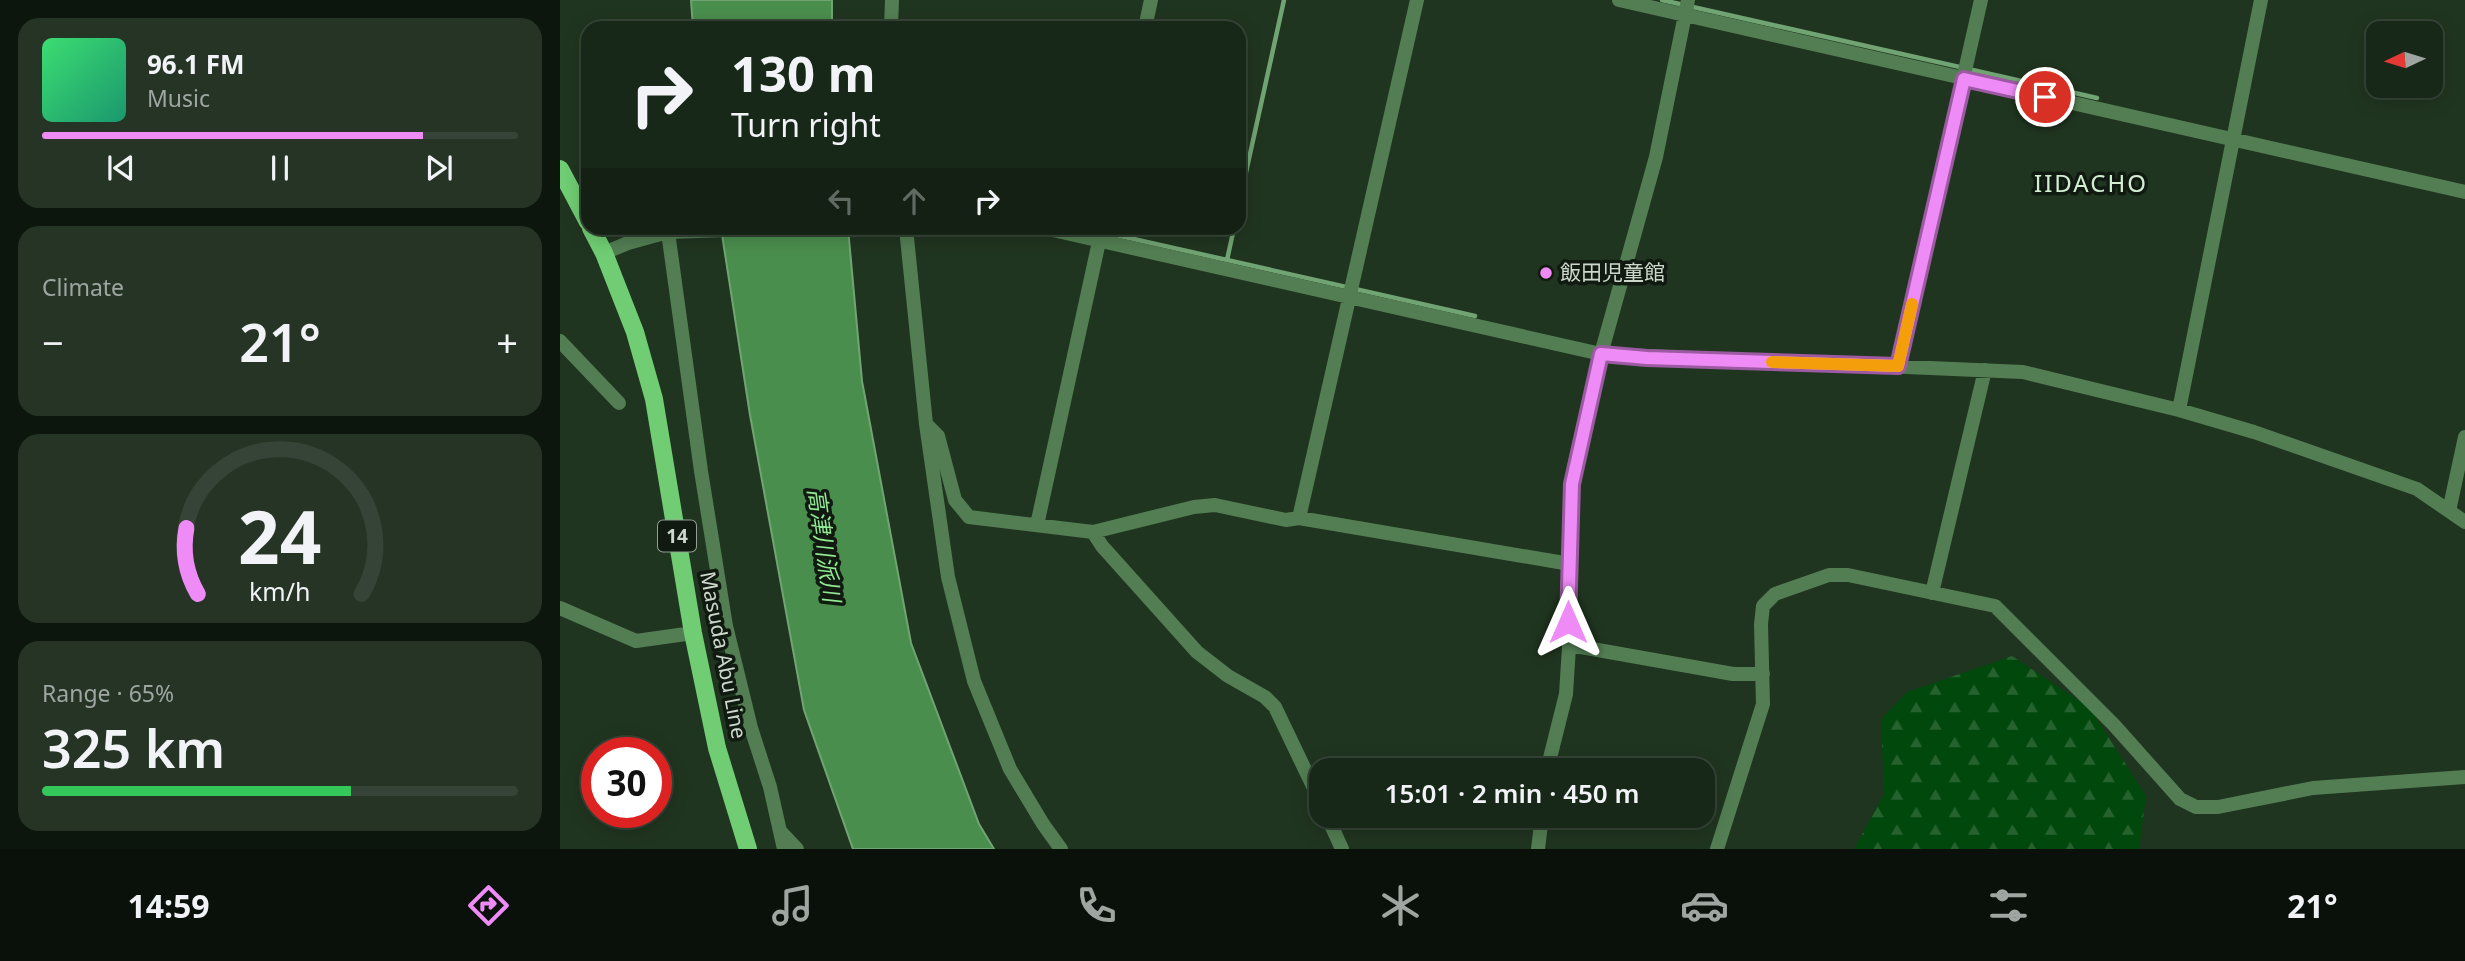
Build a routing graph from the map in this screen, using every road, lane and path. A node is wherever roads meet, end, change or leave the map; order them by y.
1 (892, 0) edge
2 (1151, 0) edge
3 (1418, 0) edge
4 (1619, 0) edge
5 (1688, 0) edge
6 (1981, 0) edge
7 (2261, 0) edge
8 (1685, 15) junction
9 (891, 21) edge
10 (1146, 21) edge
11 (1964, 79) junction
12 (2233, 141) junction
13 (560, 169) edge
14 (2465, 192) edge
15 (581, 209) edge
16 (595, 235) edge
17 (657, 235) edge
18 (668, 235) edge
19 (907, 235) edge
20 (1100, 235) edge
21 (1104, 235) edge
22 (604, 253) junction
23 (1350, 298) junction
24 (560, 341) edge
25 (1601, 354) junction
26 (1898, 366) junction
27 (1984, 370) junction
28 (619, 402) dead end
29 (2179, 410) junction
30 (926, 424) junction
31 (2465, 437) edge
32 (2449, 511) junction
33 (1299, 518) junction
34 (2465, 522) edge
35 (1037, 525) junction
36 (1093, 531) junction
37 (1570, 564) junction
38 (1932, 593) junction
39 (560, 608) edge
40 (693, 633) junction
41 (1569, 647) junction
42 (1763, 674) junction
43 (1550, 758) edge
44 (1309, 778) edge
45 (2465, 778) edge
46 (1332, 828) edge
47 (1541, 828) edge
48 (780, 831) junction
49 (748, 849) edge
50 (784, 849) edge
51 (797, 849) edge
52 (1061, 849) edge
53 (1342, 849) edge
54 (1538, 849) edge
55 (1717, 849) edge

1 - 9 street
2 - 10 street
3 - 23 street
4 - 8 street
5 - 8 street
6 - 11 street
7 - 12 street
8 - 11 street
8 - 25 street
11 - 12 street
11 - 26 street
12 - 14 street
12 - 29 street
13 - 15 main road
16 - 22 main road, Masuda Abu Line / 14
17 - 22 street
18 - 48 street
19 - 30 street
20 - 35 street
21 - 23 street
22 - 40 main road, Masuda Abu Line / 14
23 - 25 street
23 - 33 street
24 - 28 street
25 - 26 street
25 - 37 street
26 - 27 street
27 - 29 street
27 - 38 street
29 - 32 street
30 - 35 street
30 - 52 street
31 - 32 street
32 - 34 street
33 - 36 street
33 - 37 street
35 - 36 street
36 - 44 street
37 - 41 street
38 - 42 street
38 - 45 street
39 - 40 street
40 - 49 main road, Masuda Abu Line / 14
41 - 42 street
41 - 43 street
42 - 55 street
46 - 53 street
47 - 54 street
48 - 50 street
48 - 51 street

